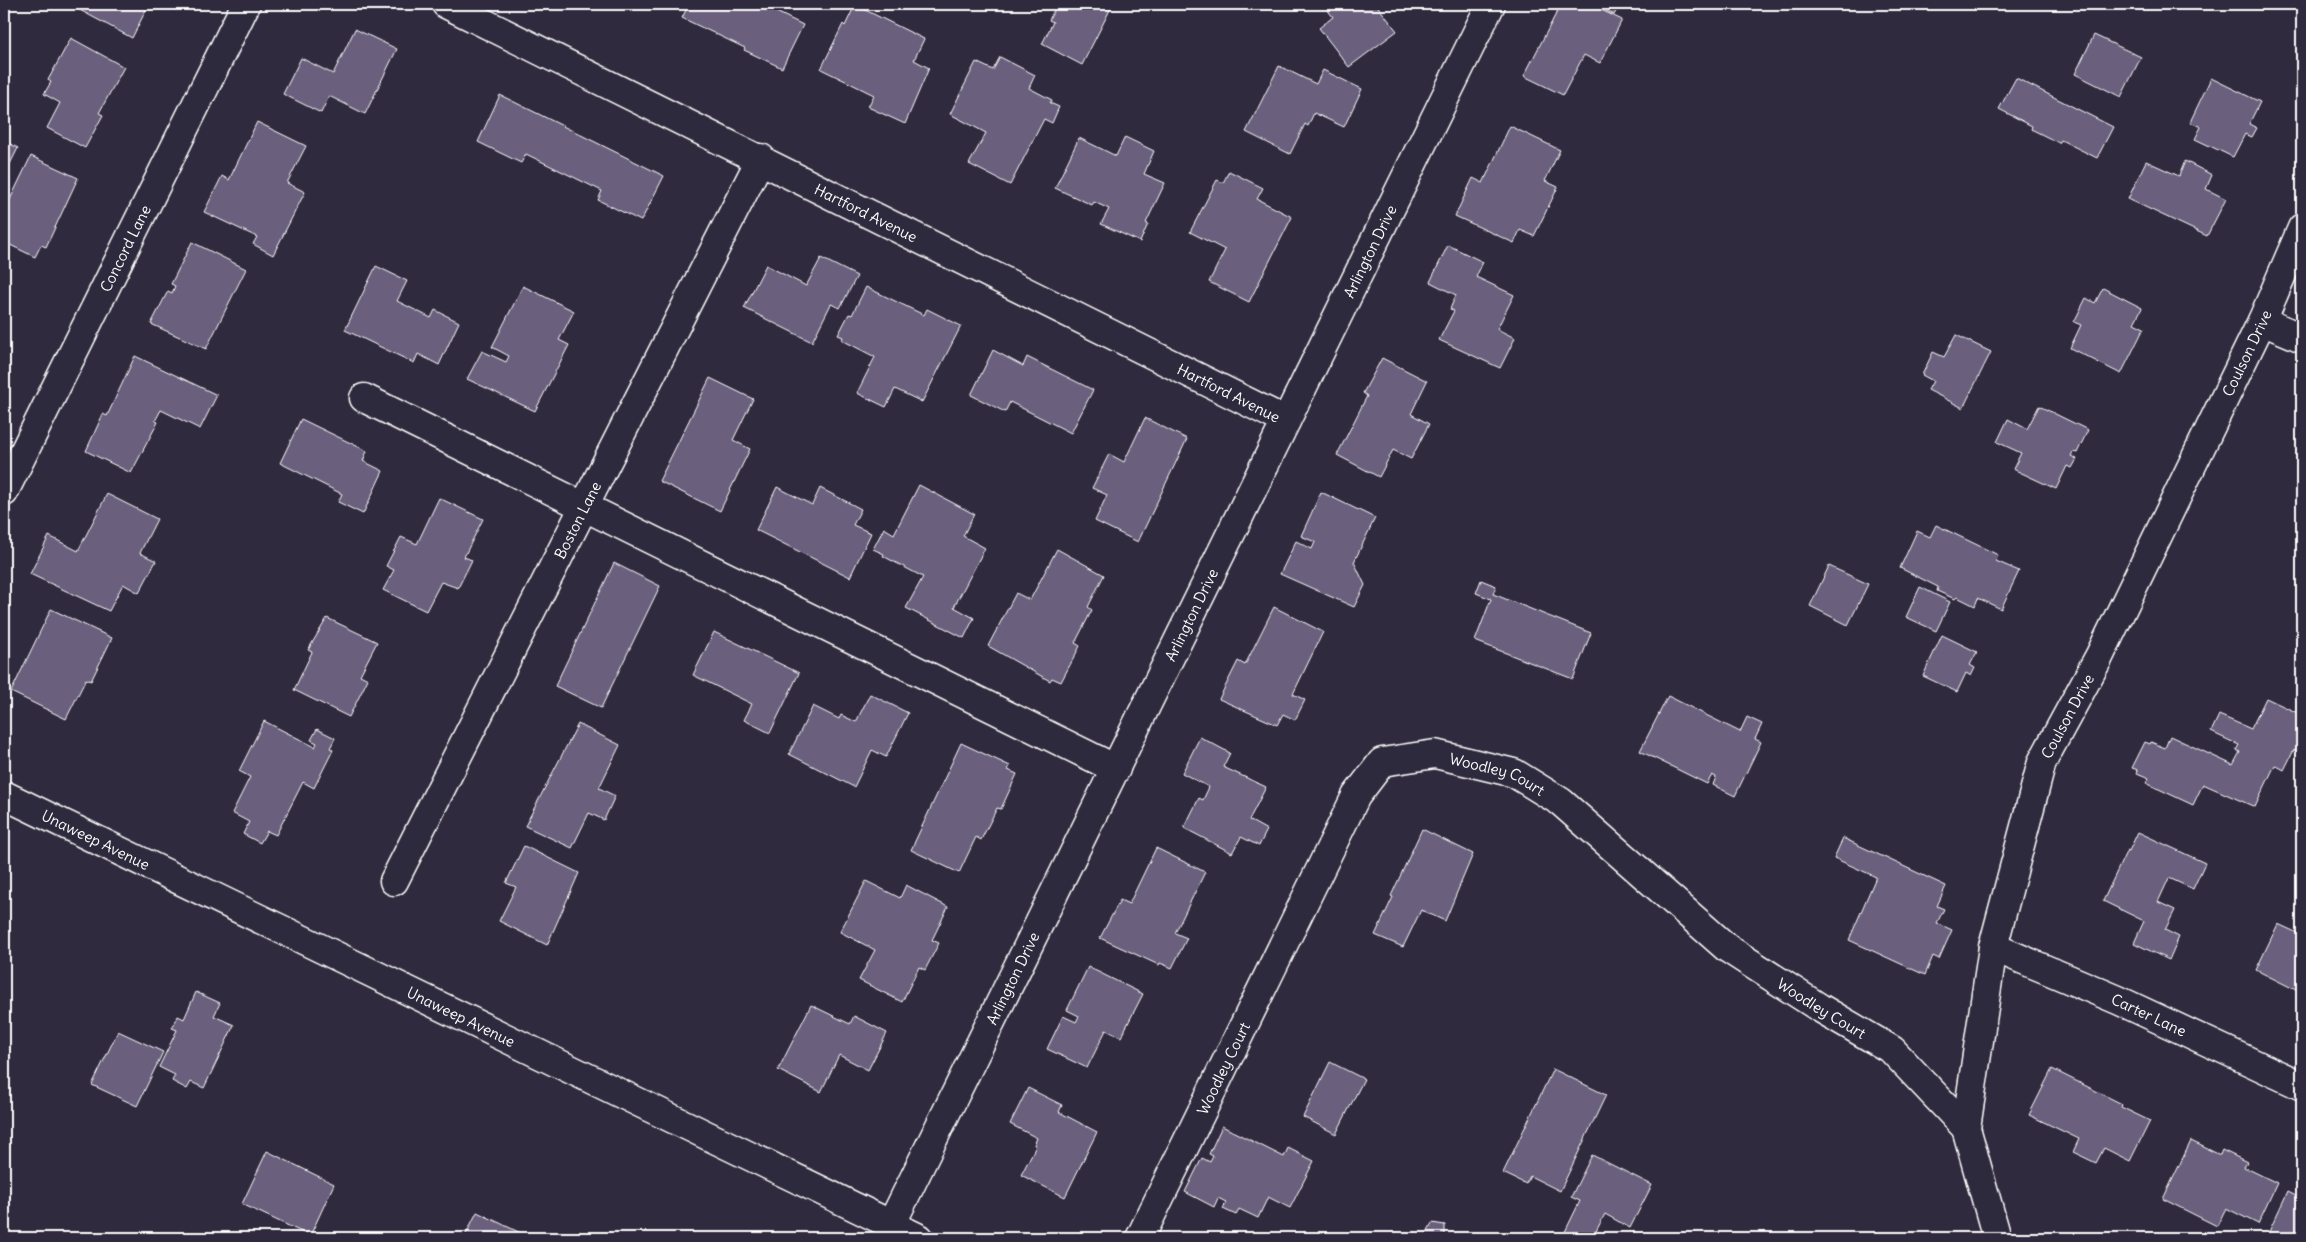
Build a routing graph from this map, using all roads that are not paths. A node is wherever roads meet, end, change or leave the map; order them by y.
1 (246, 4) edge
2 (446, 4) edge
3 (1491, 4) edge
4 (761, 158) junction
5 (2302, 228) edge
6 (2262, 321) junction
7 (2302, 338) edge
8 (364, 398) dead end
9 (1286, 422) junction
10 (4, 492) edge
11 (584, 506) junction
12 (1116, 769) junction
13 (4, 795) edge
14 (394, 881) dead end
15 (1993, 947) junction
16 (2302, 1086) edge
17 (1966, 1128) junction
18 (891, 1225) junction
19 (919, 1238) edge
20 (1140, 1238) edge
21 (1997, 1238) edge

1 - 10 street, Concord Lane
2 - 4 street, Hartford Avenue
3 - 9 street, Arlington Drive
4 - 9 street, Hartford Avenue
4 - 11 street, Boston Lane
5 - 6 street, Coulson Drive
6 - 7 street
6 - 15 street, Coulson Drive
8 - 11 street
9 - 12 street, Arlington Drive
11 - 12 street
11 - 14 street, Boston Lane
12 - 18 street, Arlington Drive
13 - 18 street, Unaweep Avenue
15 - 16 street, Carter Lane
15 - 17 street, Coulson Drive
17 - 20 street, Woodley Court
17 - 21 street, Coulson Drive
18 - 19 street, Unaweep Avenue

